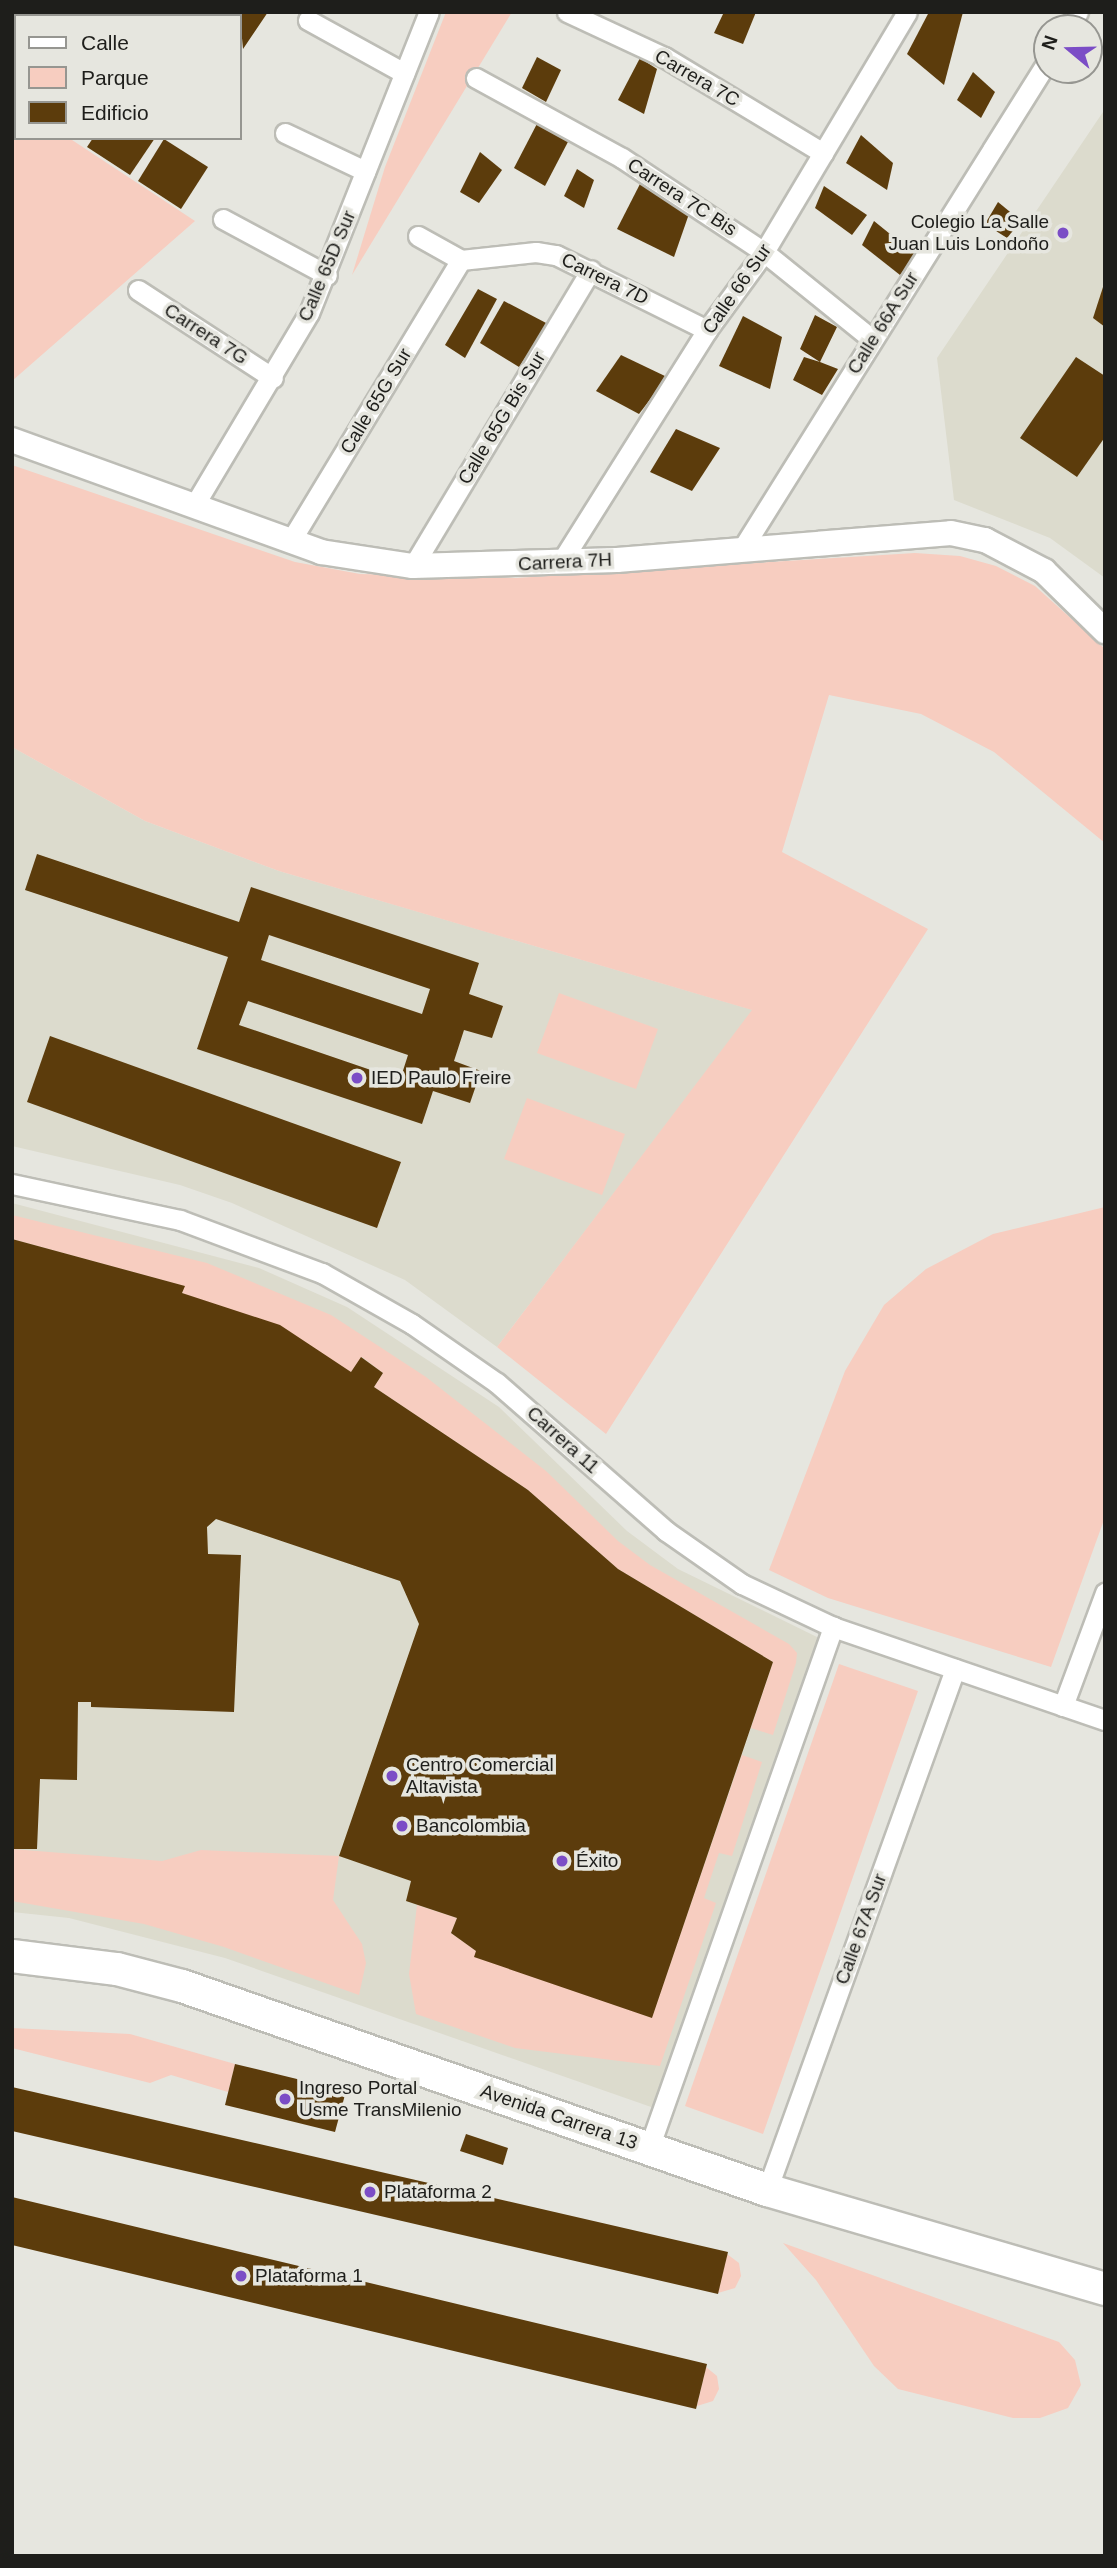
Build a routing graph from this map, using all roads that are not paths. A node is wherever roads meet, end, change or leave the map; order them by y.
1 (429, 12) edge
2 (567, 12) edge
3 (907, 12) edge
4 (307, 20) dead end
5 (404, 73) junction
6 (475, 78) dead end
7 (1033, 84) edge
8 (285, 133) dead end
9 (823, 153) junction
10 (365, 171) junction
11 (223, 219) dead end
12 (418, 236) dead end
13 (764, 252) junction
14 (461, 260) junction
15 (591, 270) junction
16 (327, 275) junction
17 (138, 290) dead end
18 (708, 330) junction
19 (872, 339) junction
20 (273, 378) junction
21 (12, 440) edge
22 (195, 505) junction
23 (290, 542) junction
24 (742, 549) junction
25 (561, 562) junction
26 (412, 566) junction
27 (1105, 631) edge
28 (12, 1184) edge
29 (1105, 1593) edge
30 (833, 1627) junction
31 (955, 1669) junction
32 (1063, 1706) junction
33 (1105, 1720) edge
34 (12, 1956) edge
35 (649, 2148) junction
36 (767, 2190) junction
37 (1105, 2289) edge

1 - 5 street, Calle 65D Sur
2 - 9 street, Carrera 7C
3 - 9 street, Calle 66 Sur
4 - 5 street
5 - 10 street, Calle 65D Sur
6 - 13 street, Carrera 7C Bis
7 - 19 street, Calle 66A Sur
8 - 10 street
9 - 13 street, Calle 66 Sur
10 - 16 street, Calle 65D Sur
11 - 16 street
12 - 14 street
13 - 18 street, Calle 66 Sur
13 - 19 street, Carrera 7C Bis
14 - 15 street, Carrera 7D
14 - 23 street, Calle 65G Sur
15 - 18 street, Carrera 7D
15 - 26 street, Calle 65G Bis Sur
16 - 20 street, Calle 65D Sur
17 - 20 street, Carrera 7G
18 - 25 street, Calle 66 Sur
19 - 24 street, Calle 66A Sur
20 - 22 street, Calle 65D Sur
21 - 22 street, Carrera 7H
22 - 23 street, Carrera 7H
23 - 26 street, Carrera 7H
24 - 25 street, Carrera 7H
24 - 27 street, Carrera 7H
25 - 26 street, Carrera 7H
28 - 30 street, Carrera 11
29 - 32 street
30 - 31 street, Carrera 11
30 - 35 street
31 - 32 street, Carrera 11
31 - 36 street, Calle 67A Sur
32 - 33 street, Carrera 11
34 - 35 main road, Avenida Carrera 13
35 - 36 main road, Avenida Carrera 13
36 - 37 main road, Avenida Carrera 13

